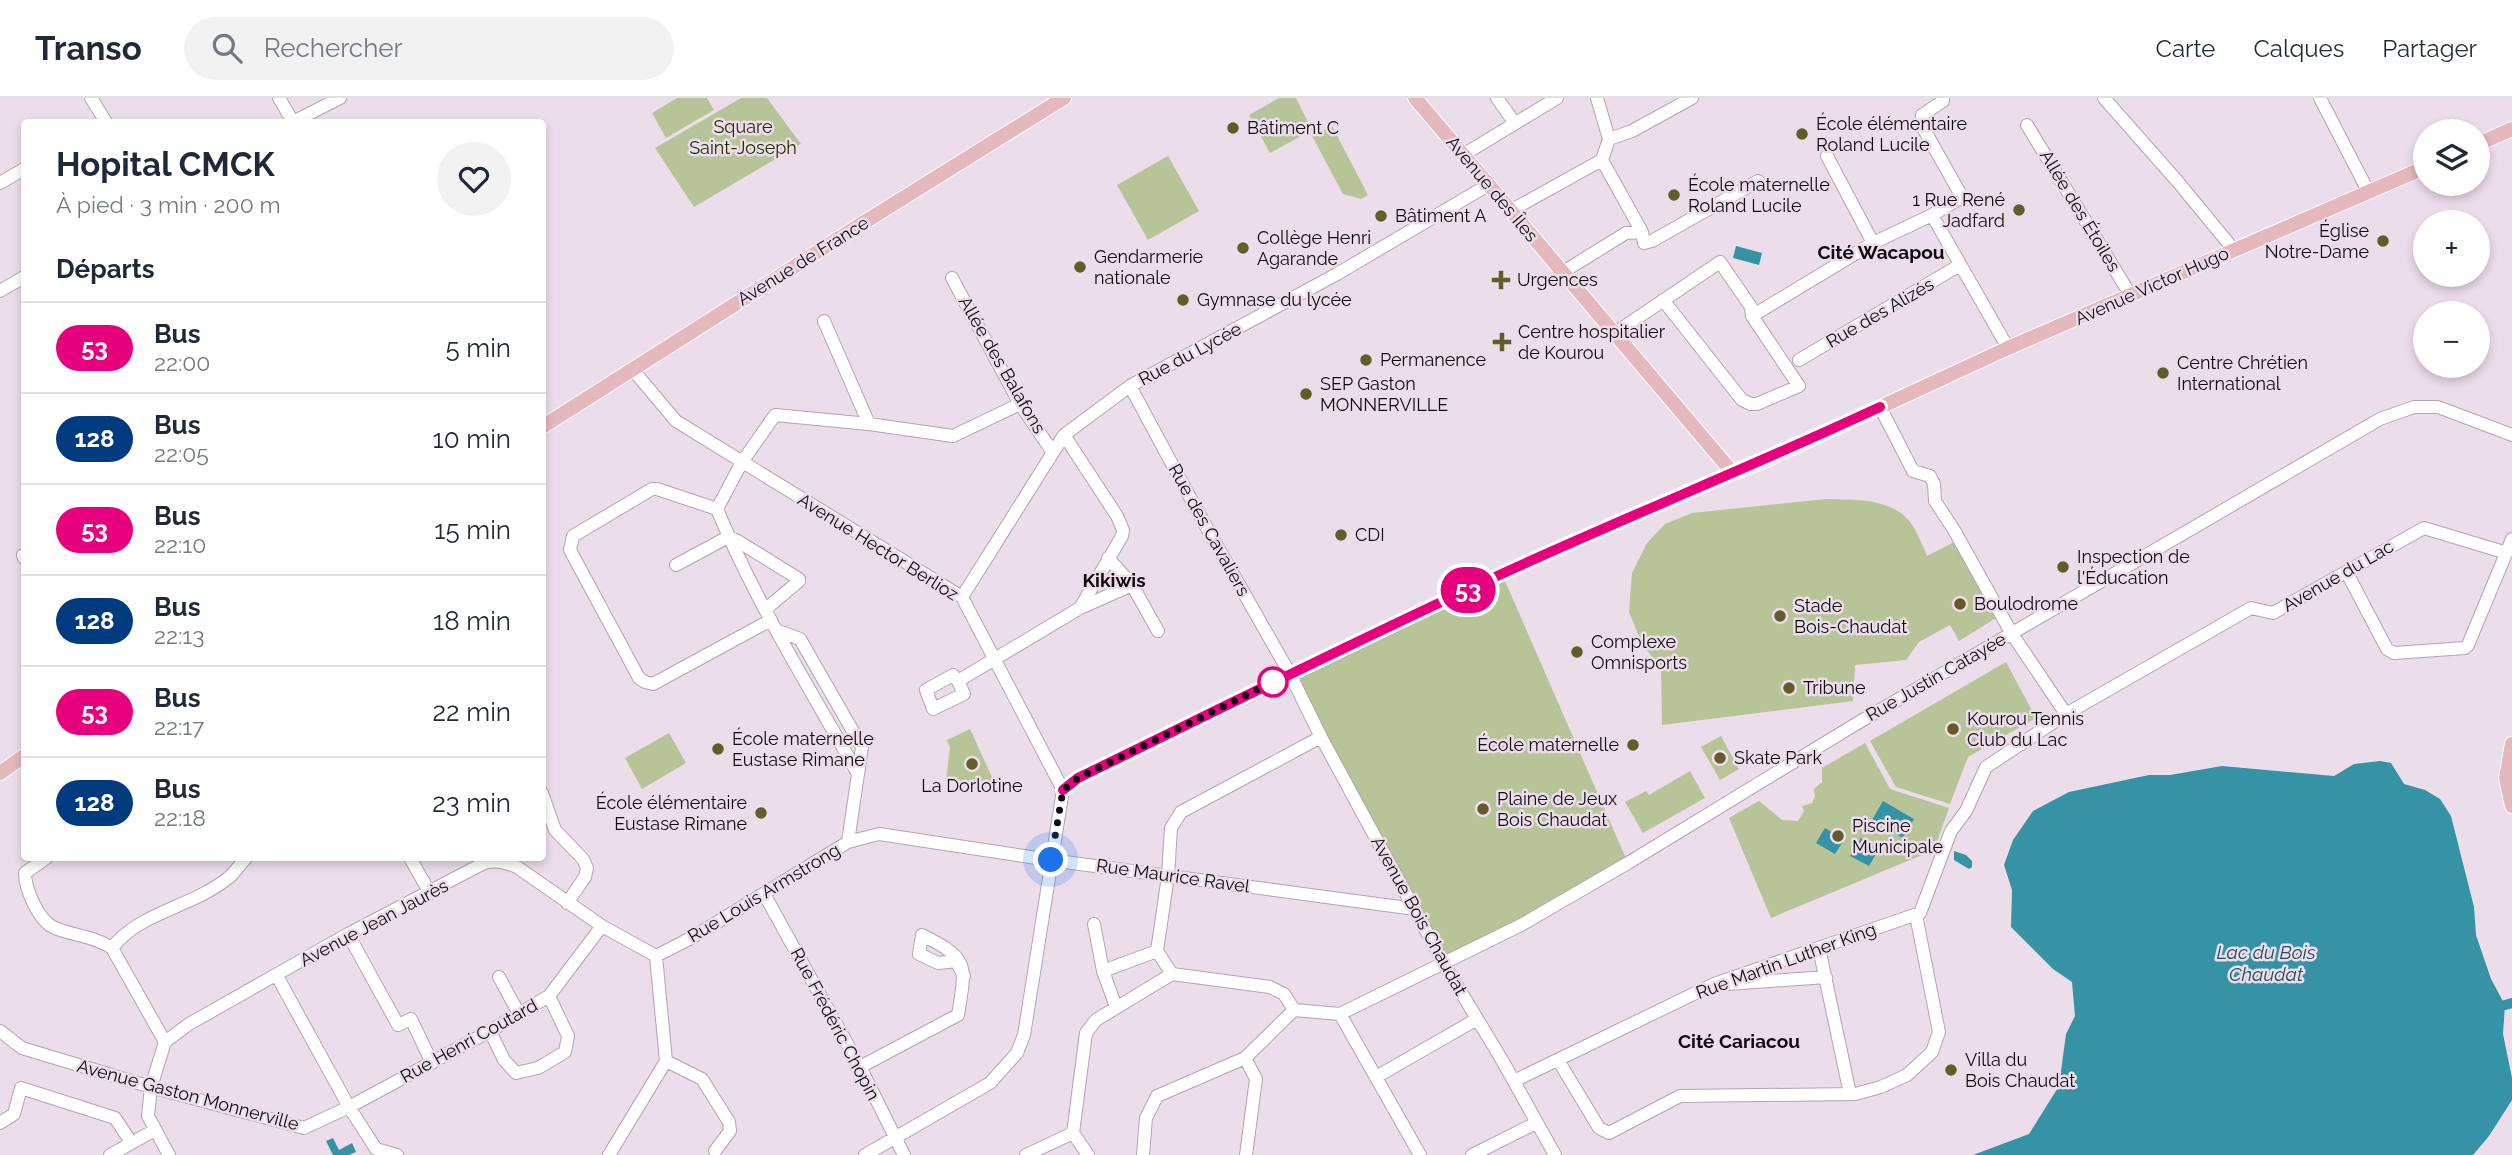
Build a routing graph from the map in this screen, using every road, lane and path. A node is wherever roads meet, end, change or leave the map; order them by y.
1 (91, 98) edge
2 (279, 98) edge
3 (340, 98) edge
4 (1064, 98) edge
5 (1415, 98) edge
6 (1497, 98) edge
7 (1557, 98) edge
8 (1597, 98) edge
9 (1692, 98) edge
10 (1943, 98) edge
11 (2104, 98) edge
12 (2320, 98) edge
13 (1051, 102) edge
14 (102, 119) edge
15 (291, 119) edge
16 (299, 119) edge
17 (1514, 122) junction
18 (2027, 125) dead end
19 (2512, 129) edge
20 (1609, 139) junction
21 (2490, 139) edge
22 (1463, 155) junction
23 (1827, 156) dead end
24 (1602, 160) junction
25 (21, 171) edge
26 (2413, 172) edge
27 (1758, 181) dead end
28 (0, 183) edge
29 (1488, 185) junction
30 (2368, 191) junction
31 (1510, 211) junction
32 (1932, 215) junction
33 (1642, 232) junction
34 (1873, 243) junction
35 (2234, 250) junction
36 (1960, 265) junction
37 (1563, 272) junction
38 (952, 278) dead end
39 (21, 279) edge
40 (0, 290) edge
41 (2132, 296) junction
42 (1663, 300) junction
43 (1752, 316) junction
44 (824, 321) dead end
45 (1615, 333) junction
46 (2008, 348) junction
47 (1799, 360) dead end
48 (633, 370) junction
49 (1130, 386) junction
50 (1020, 404) junction
51 (1880, 407) junction
52 (546, 424) edge
53 (869, 424) junction
54 (1063, 435) junction
55 (2512, 435) edge
56 (1052, 450) junction
57 (742, 462) junction
58 (1732, 473) junction
59 (717, 509) junction
60 (728, 537) junction
61 (2512, 539) edge
62 (2507, 552) junction
63 (1108, 558) junction
64 (676, 565) dead end
65 (2347, 573) junction
66 (1132, 585) junction
67 (962, 597) junction
68 (1080, 608) junction
69 (772, 620) junction
70 (1158, 631) dead end
71 (2012, 634) junction
72 (995, 661) junction
73 (1290, 674) junction
74 (958, 681) dead end
75 (2066, 714) junction
76 (1321, 737) junction
77 (2512, 744) edge
78 (21, 758) edge
79 (0, 773) edge
80 (1063, 790) junction
81 (546, 804) edge
82 (2512, 806) edge
83 (848, 842) junction
84 (1051, 860) junction
85 (42, 861) edge
86 (243, 861) edge
87 (412, 861) edge
88 (498, 861) edge
89 (507, 861) edge
90 (1168, 876) junction
91 (430, 893) junction
92 (764, 894) junction
93 (568, 903) junction
94 (1415, 909) junction
95 (1916, 915) junction
96 (1094, 924) dead end
97 (602, 926) junction
98 (348, 934) junction
99 (111, 948) junction
100 (1819, 948) junction
101 (1157, 951) junction
102 (656, 956) junction
103 (1444, 964) junction
104 (1103, 971) junction
105 (1172, 974) junction
106 (276, 976) junction
107 (964, 976) dead end
108 (1826, 977) junction
109 (499, 978) dead end
110 (1714, 984) junction
111 (549, 996) junction
112 (1116, 1007) junction
113 (1294, 1010) junction
114 (518, 1012) junction
115 (1340, 1014) junction
116 (1477, 1019) junction
117 (0, 1031) edge
118 (490, 1031) junction
119 (165, 1042) junction
120 (1245, 1058) junction
121 (1558, 1060) junction
122 (666, 1061) junction
123 (432, 1063) junction
124 (860, 1067) junction
125 (1376, 1077) junction
126 (1514, 1081) junction
127 (151, 1087) junction
128 (1850, 1094) junction
129 (349, 1107) junction
130 (0, 1123) edge
131 (1536, 1123) junction
132 (155, 1130) junction
133 (1073, 1133) junction
134 (895, 1137) junction
135 (131, 1142) junction
136 (715, 1150) dead end
137 (110, 1155) edge
138 (169, 1155) edge
139 (397, 1155) edge
140 (609, 1155) edge
141 (865, 1155) edge
142 (904, 1155) edge
143 (1026, 1155) edge
144 (1088, 1155) edge
145 (1143, 1155) edge
146 (1246, 1155) edge
147 (1420, 1155) edge
148 (1472, 1155) edge
149 (1555, 1155) edge

1 - 14 street
2 - 15 street
3 - 16 street
4 - 13 main road, Avenue de France
5 - 22 main road, Avenue des Îles
6 - 17 street
7 - 17 street
8 - 20 street
9 - 20 street
10 - 32 street
11 - 35 street
12 - 30 street
13 - 48 main road, Avenue de France
17 - 22 street
18 - 41 street, Allée des Étoiles
19 - 21 main road
20 - 24 street
22 - 29 main road, Avenue des Îles
23 - 34 street
24 - 31 street
24 - 33 street
25 - 28 street
26 - 30 main road, Avenue Victor Hugo
27 - 33 street
29 - 31 main road, Avenue des Îles
29 - 49 street, Rue du Lycée
30 - 35 main road, Avenue Victor Hugo
31 - 37 main road, Avenue des Îles
32 - 34 street
32 - 36 street
33 - 37 street
34 - 43 street
35 - 41 main road, Avenue Victor Hugo
36 - 46 street
36 - 47 street, Rue des Alizés
37 - 45 main road, Avenue des Îles
38 - 50 street, Allée des Balafons
39 - 40 street
41 - 46 main road, Avenue Victor Hugo
42 - 43 street
42 - 43 street
42 - 45 street
44 - 53 street
45 - 58 main road, Avenue des Îles
46 - 51 main road, Avenue Victor Hugo
48 - 52 main road, Avenue de France
48 - 57 street, Avenue Hector Berlioz
49 - 54 street, Rue du Lycée
49 - 73 street, Rue des Cavaliers
50 - 53 street
50 - 56 street, Allée des Balafons
51 - 58 main road, Avenue Victor Hugo
51 - 71 street
53 - 57 street
54 - 56 street, Rue du Lycée
54 - 63 street
55 - 71 street, Rue Justin Catayée
56 - 67 street, Rue du Lycée
57 - 59 street
57 - 67 street, Avenue Hector Berlioz
58 - 73 street
59 - 60 street, Rue Louis Armstrong
59 - 69 street
60 - 64 street
60 - 69 street, Rue Louis Armstrong
60 - 69 street
61 - 62 street
62 - 65 street, Avenue du Lac
62 - 65 street
63 - 66 street
63 - 68 street
65 - 75 street, Avenue du Lac
66 - 68 street
66 - 70 street
67 - 72 street, Avenue Hector Berlioz
68 - 72 street
69 - 83 street, Rue Louis Armstrong
71 - 75 street
71 - 103 street, Rue Justin Catayée
72 - 74 street
72 - 80 street, Avenue Hector Berlioz
73 - 76 street, Avenue Bois Chaudat
73 - 80 street
75 - 95 street
76 - 90 street
76 - 94 street, Avenue Bois Chaudat
77 - 82 main road
78 - 79 main road
80 - 84 street
81 - 93 street
83 - 84 street, Rue Maurice Ravel
83 - 92 street, Rue Louis Armstrong
84 - 90 street, Rue Maurice Ravel
84 - 134 street
85 - 99 street
86 - 99 street
87 - 91 street
88 - 91 street, Avenue Jean Jaurès
89 - 93 street, Avenue Jean Jaurès
90 - 94 street, Rue Maurice Ravel
90 - 101 street
91 - 98 street, Avenue Jean Jaurès
92 - 102 street, Rue Louis Armstrong
92 - 124 street, Rue Frédéric Chopin
93 - 97 street, Avenue Jean Jaurès
94 - 103 street, Avenue Bois Chaudat
95 - 100 street, Rue Martin Luther King
95 - 128 street
96 - 104 street
97 - 102 street, Avenue Jean Jaurès
97 - 111 street, Rue Henri Coutard
98 - 106 street, Avenue Jean Jaurès
98 - 123 street
99 - 119 street
100 - 108 street
100 - 110 street, Rue Martin Luther King
101 - 104 street
101 - 105 street
102 - 122 street
103 - 115 street, Rue Justin Catayée
103 - 116 street, Avenue Bois Chaudat
104 - 112 street
105 - 112 street
105 - 113 street
106 - 119 street, Avenue Jean Jaurès
106 - 129 street
107 - 124 street
108 - 110 street
108 - 128 street
109 - 114 street
110 - 121 street, Rue Martin Luther King
111 - 114 street, Rue Henri Coutard
111 - 118 street
112 - 133 street
113 - 115 street
113 - 120 street
114 - 118 street, Rue Henri Coutard
115 - 125 street
116 - 125 street
116 - 126 street, Avenue Bois Chaudat
117 - 127 street, Avenue Gaston Monnerville
118 - 123 street, Rue Henri Coutard
119 - 127 street
120 - 145 street
120 - 146 street
121 - 126 street, Rue Martin Luther King
121 - 128 street
122 - 136 street
122 - 140 street
123 - 129 street, Rue Henri Coutard
124 - 134 street, Rue Frédéric Chopin
125 - 147 street
126 - 131 street, Avenue Bois Chaudat
127 - 129 street, Avenue Gaston Monnerville
127 - 132 street
129 - 139 street
130 - 135 street
131 - 148 street
131 - 149 street, Avenue Bois Chaudat
132 - 135 street
132 - 138 street
133 - 143 street
133 - 144 street
134 - 141 street
134 - 142 street, Rue Frédéric Chopin
135 - 137 street

